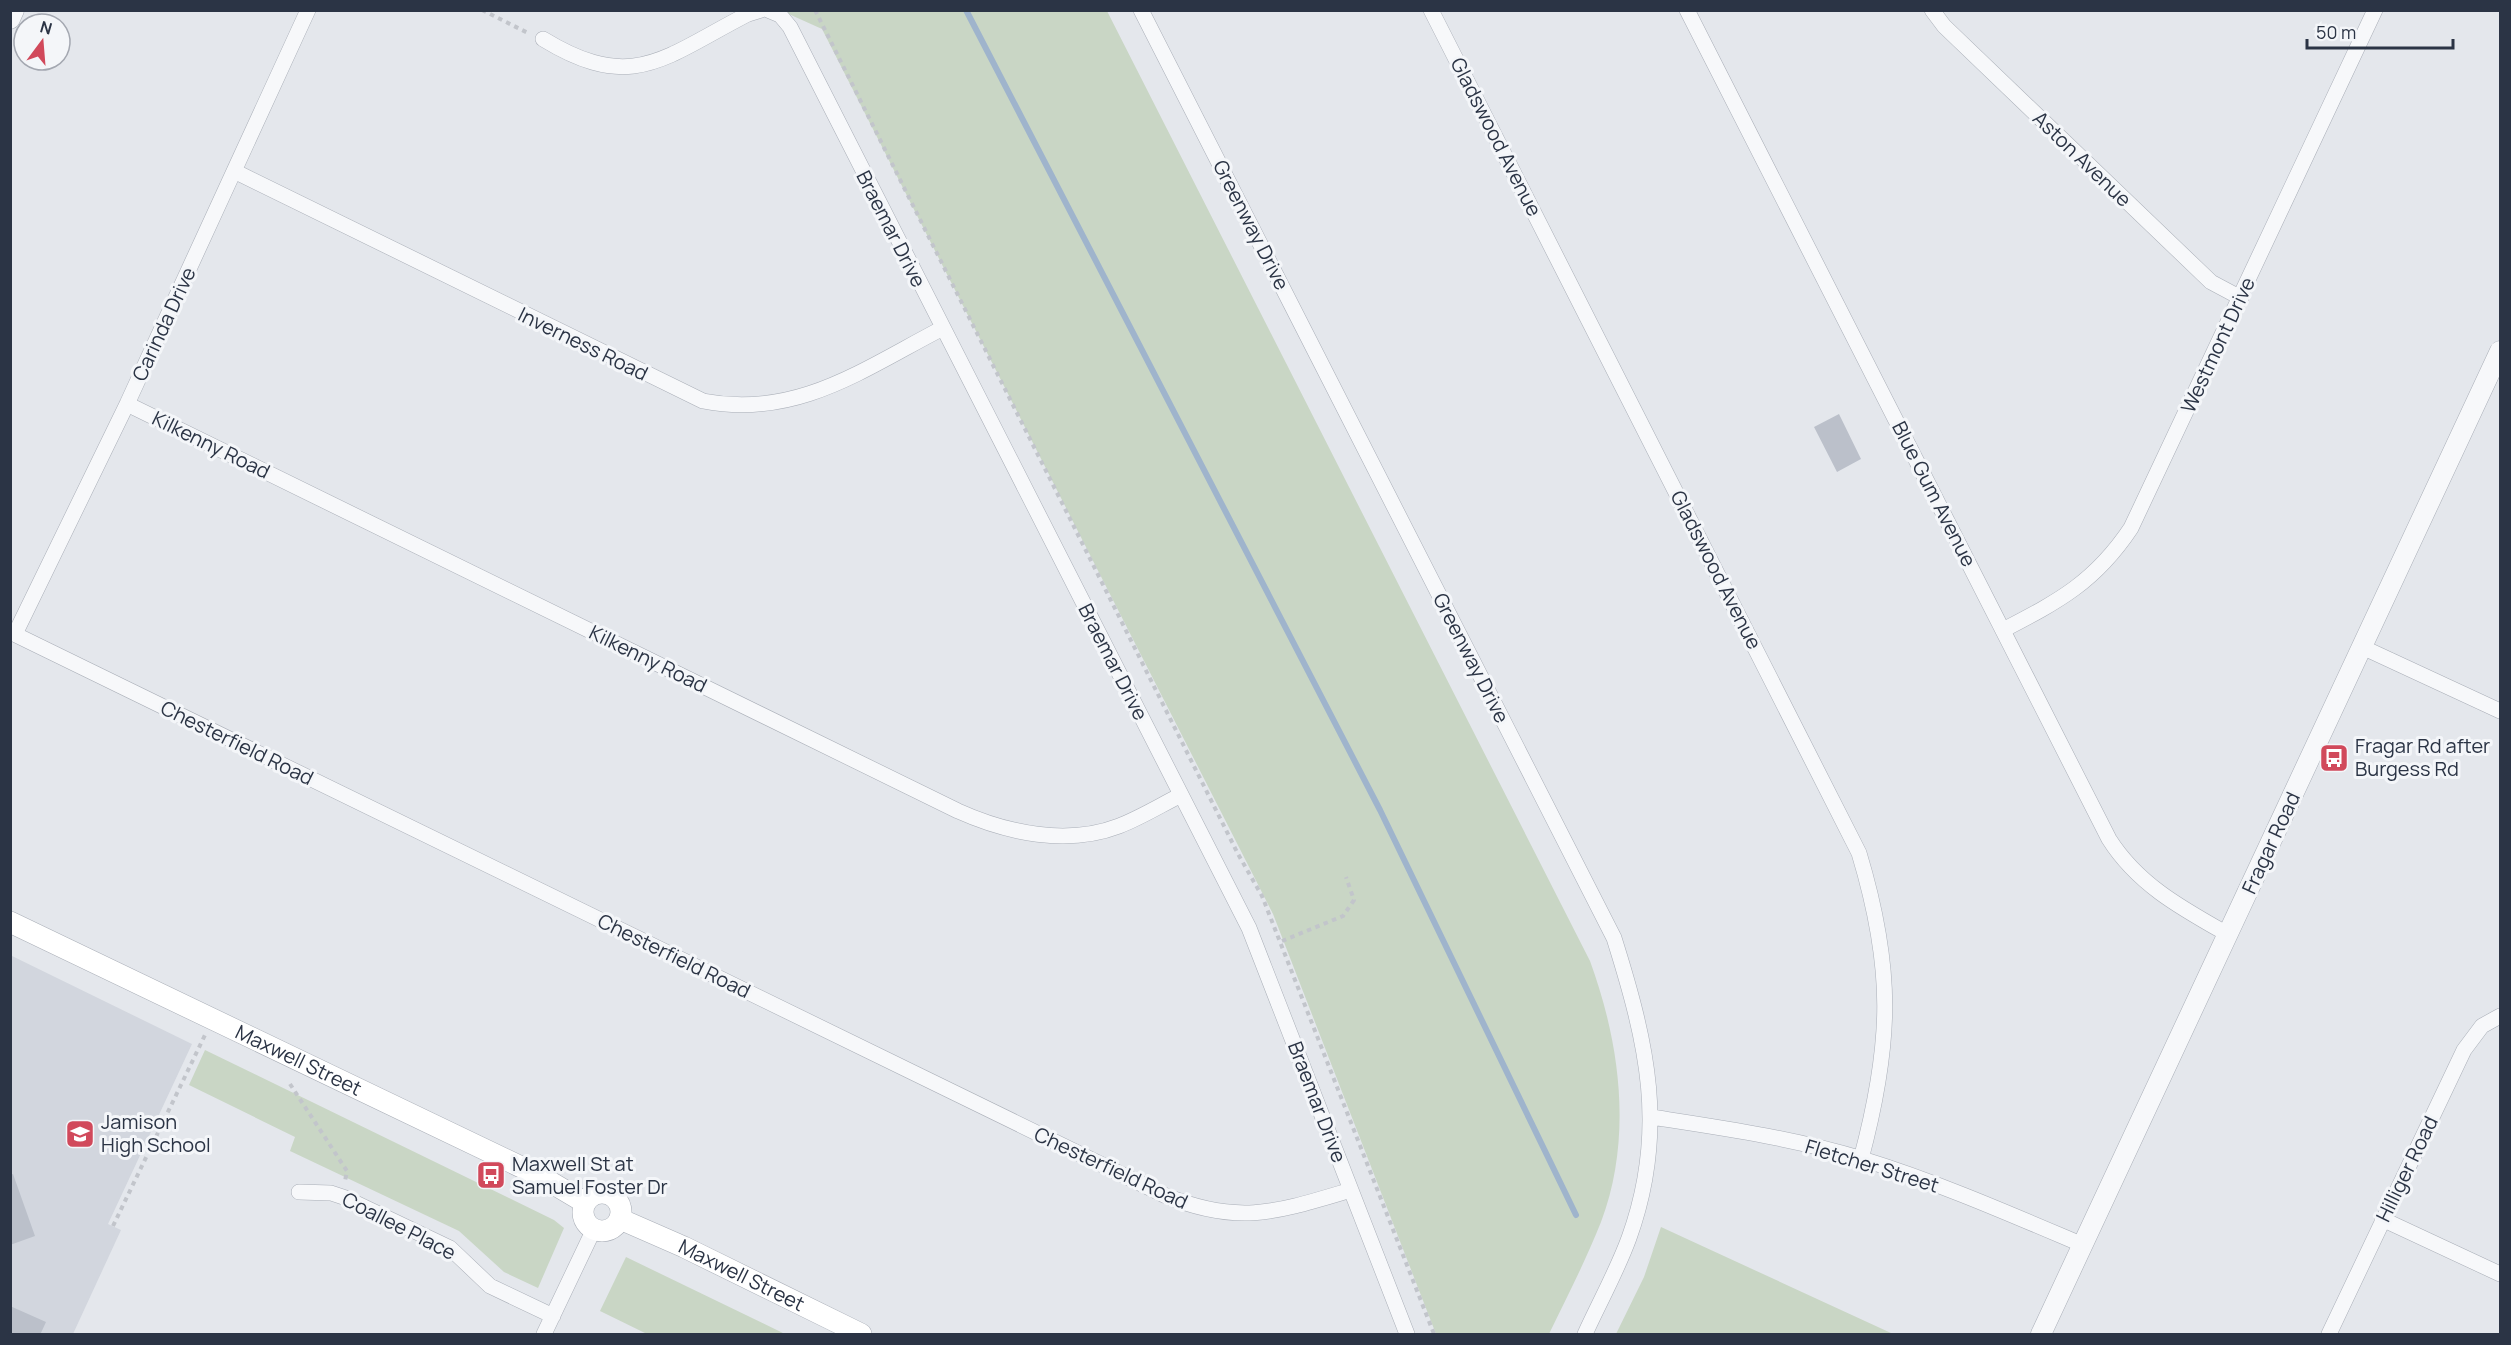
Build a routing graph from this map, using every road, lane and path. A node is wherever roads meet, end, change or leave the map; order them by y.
1 (14, 10) edge
2 (308, 10) edge
3 (482, 10) edge
4 (1141, 10) edge
5 (1431, 10) edge
6 (1687, 10) edge
7 (1932, 10) edge
8 (2374, 10) edge
9 (767, 11) edge
10 (10, 19) edge
11 (543, 39) joint
12 (234, 171) junction
13 (2241, 298) junction
14 (942, 329) junction
15 (2500, 351) edge
16 (126, 404) junction
17 (2003, 630) junction
18 (13, 633) edge
19 (2362, 647) junction
20 (2500, 711) edge
21 (1181, 795) junction
22 (1346, 877) dead end
23 (10, 922) edge
24 (2229, 935) junction
25 (1282, 941) dead end
26 (2500, 1016) edge
27 (212, 1020) junction
28 (290, 1084) dead end
29 (1651, 1118) junction
30 (1861, 1159) junction
31 (1351, 1190) junction
32 (299, 1192) dead end
33 (343, 1197) junction
34 (584, 1202) junction
35 (2382, 1219) junction
36 (620, 1220) junction
37 (113, 1226) dead end
38 (594, 1230) junction
39 (2083, 1245) junction
40 (2500, 1274) edge
41 (553, 1316) junction
42 (544, 1335) edge
43 (861, 1335) edge
44 (1407, 1335) edge
45 (1585, 1335) edge
46 (2041, 1335) edge
47 (2329, 1335) edge

1 - 10 street
2 - 12 street, Carinda Drive
3 - 11 path
4 - 29 street, Greenway Drive
5 - 30 street, Gladswood Avenue
6 - 17 street, Blue Gum Avenue
7 - 13 street, Aston Avenue
8 - 13 street, Westmont Drive
9 - 11 street
9 - 14 street, Braemar Drive
12 - 14 street, Inverness Road
12 - 16 street, Carinda Drive
13 - 17 street, Westmont Drive
14 - 21 street, Braemar Drive
15 - 19 street, Fragar Road
16 - 18 street, Carinda Drive
16 - 21 street, Kilkenny Road
17 - 24 street, Blue Gum Avenue
18 - 31 street, Chesterfield Road
19 - 20 street
19 - 24 street, Fragar Road
21 - 31 street, Braemar Drive
22 - 25 path
23 - 27 main road, Maxwell Street
24 - 39 street, Fragar Road
26 - 35 street, Hilliger Road
27 - 34 main road, Maxwell Street
27 - 37 path
28 - 33 path
29 - 30 street, Fletcher Street
29 - 45 street, Greenway Drive
30 - 39 street, Fletcher Street
31 - 44 street, Braemar Drive
32 - 33 street, Coallee Place
33 - 41 street, Coallee Place
34 - 36 main road
34 - 38 main road
35 - 40 street
35 - 47 street, Hilliger Road
36 - 38 main road
36 - 43 main road, Maxwell Street
38 - 41 street
39 - 46 street, Fragar Road
41 - 42 street

